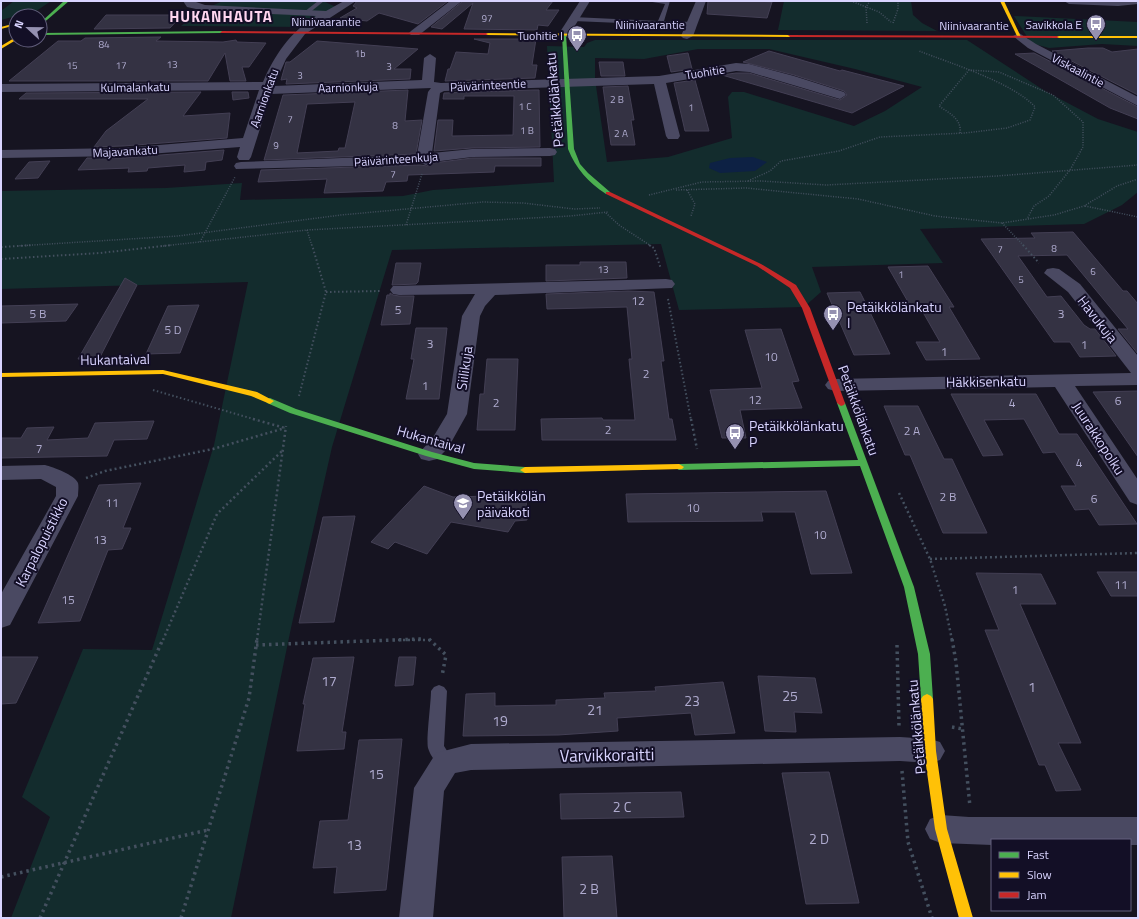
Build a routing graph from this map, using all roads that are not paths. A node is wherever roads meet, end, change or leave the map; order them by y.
1 (57, 1) edge
2 (67, 1) edge
3 (188, 1) edge
4 (321, 1) edge
5 (351, 1) edge
6 (457, 1) edge
7 (586, 1) edge
8 (649, 1) edge
9 (701, 1) edge
10 (1002, 1) edge
11 (1069, 1) edge
12 (1138, 1) edge
13 (47, 8) edge
14 (306, 13) junction
15 (330, 14) junction
16 (574, 19) junction
17 (48, 21) edge
18 (660, 23) junction
19 (692, 24) junction
20 (48, 29) edge
21 (300, 33) junction
22 (415, 33) junction
23 (564, 35) junction
24 (687, 36) junction
25 (1020, 36) junction
26 (1138, 36) edge
27 (430, 58) dead end
28 (659, 80) junction
29 (566, 82) junction
30 (434, 86) junction
31 (1, 88) edge
32 (267, 88) junction
33 (840, 95) dead end
34 (1138, 102) edge
35 (673, 136) dead end
36 (249, 142) junction
37 (550, 152) dead end
38 (1, 154) edge
39 (425, 160) junction
40 (240, 167) joint
41 (1053, 273) road end
42 (666, 284) road end
43 (500, 288) junction
44 (399, 290) road end
45 (1138, 369) edge
46 (1, 375) edge
47 (1138, 379) edge
48 (1061, 380) junction
49 (834, 384) junction
50 (429, 454) junction
51 (863, 463) junction
52 (1, 473) edge
53 (1138, 497) edge
54 (1, 618) edge
55 (439, 692) road end
56 (930, 751) junction
57 (446, 762) junction
58 (941, 828) junction
59 (1138, 831) edge
60 (416, 918) edge
61 (966, 918) edge

1 - 13 street
2 - 17 street
3 - 14 street
4 - 14 lane
5 - 15 street, Aarnionkatu
6 - 22 street
7 - 16 street
8 - 18 lane
9 - 19 street
10 - 25 street
11 - 12 street
14 - 15 street
15 - 21 street, Aarnionkatu
16 - 18 lane
16 - 23 street
18 - 19 lane
19 - 24 street
20 - 21 street, Niinivaarantie
21 - 22 street, Niinivaarantie
21 - 32 street, Aarnionkatu
22 - 23 street, Niinivaarantie
23 - 24 street, Niinivaarantie
23 - 29 street, Petäikkölänkatu
24 - 25 street, Niinivaarantie
25 - 26 street, Niinivaarantie
25 - 34 street, Viskaalintie
27 - 30 street
28 - 29 street, Tuohitie
28 - 33 street, Tuohitie
28 - 35 street
29 - 30 street, Päivärinteentie
29 - 49 street, Petäikkölänkatu
30 - 32 street, Aarnionkuja
30 - 39 street, Päivärinteentie
31 - 32 street, Kulmalankatu
32 - 36 street, Aarnionkatu
36 - 38 street, Majavankatu
36 - 40 street, Aarnionkatu
37 - 39 street, Päivärinteenkuja
39 - 40 street, Päivärinteenkuja
41 - 45 street, Havukuja
42 - 43 street, Siilikuja
43 - 44 street, Siilikuja
43 - 50 street, Siilikuja
46 - 50 street, Hukantaival
47 - 48 street, Häkkisenkatu
48 - 49 street, Häkkisenkatu
48 - 53 street, Juurakkopolku
49 - 51 street, Petäikkölänkatu
50 - 51 street, Hukantaival
51 - 56 street, Petäikkölänkatu
52 - 54 street, Karpalopuistikko
55 - 57 lane
56 - 57 street, Varvikkoraitti
56 - 58 street, Petäikkölänkatu
57 - 60 street
58 - 59 street
58 - 61 street, Petäikkölänkatu

